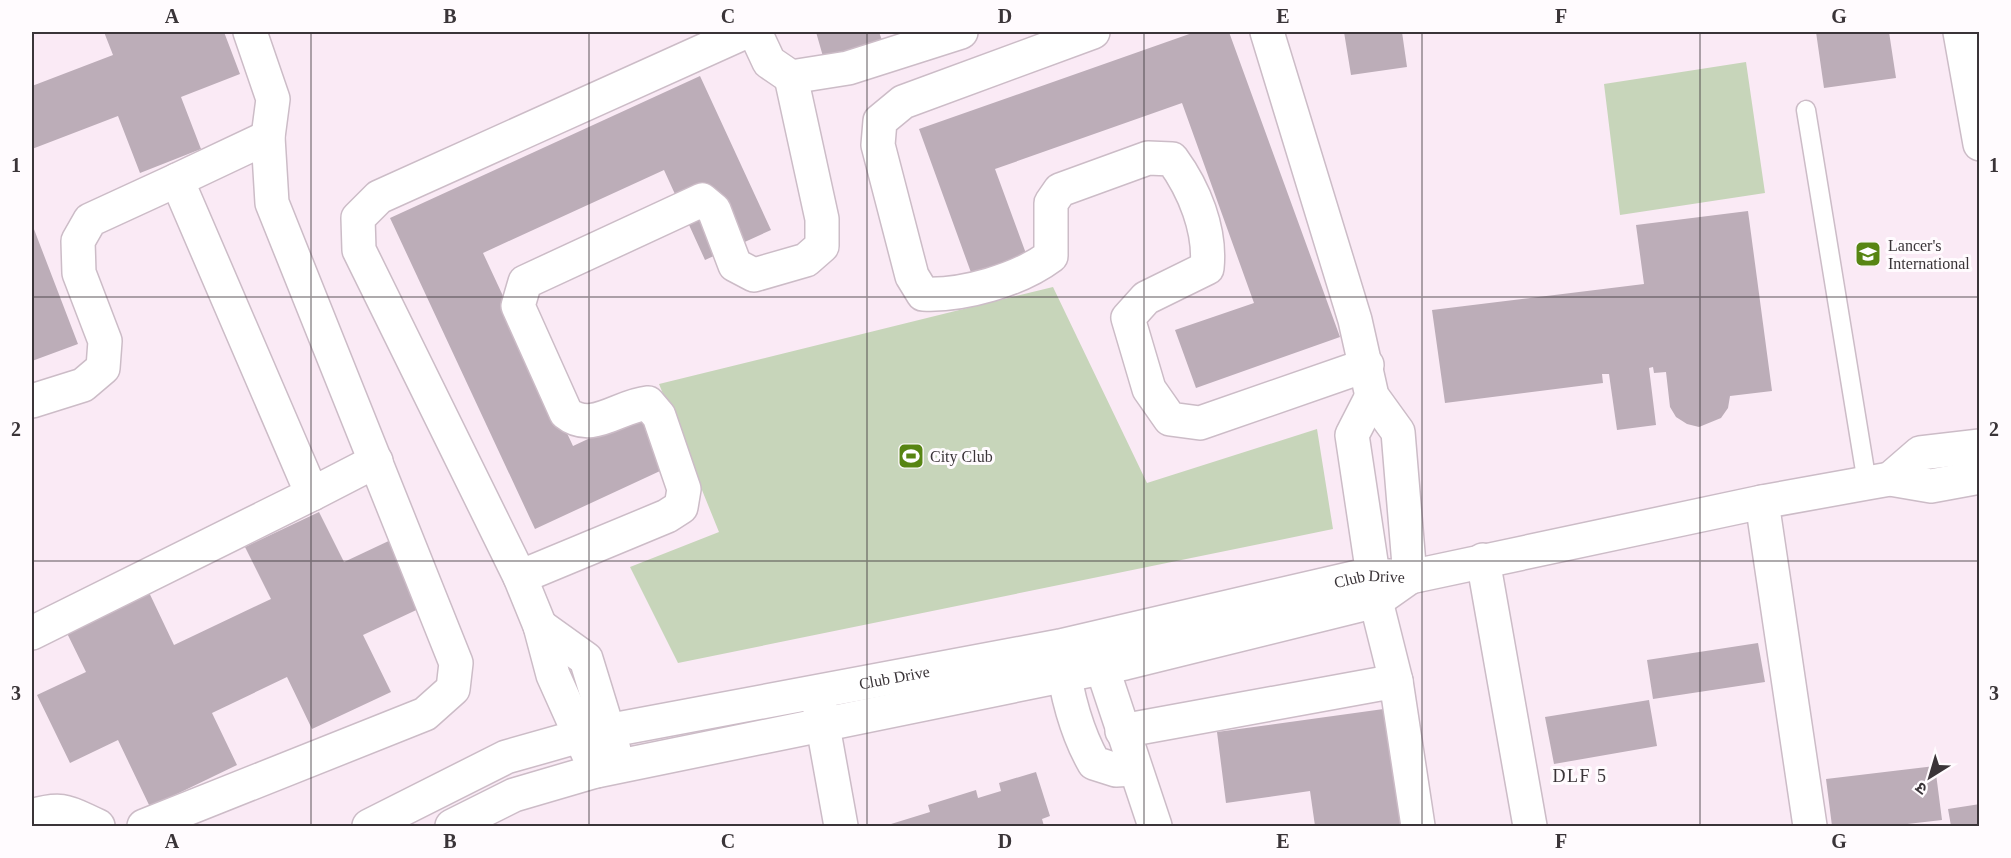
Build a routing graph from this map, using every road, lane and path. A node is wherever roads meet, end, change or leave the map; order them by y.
1 (250, 32) edge
2 (745, 32) edge
3 (755, 32) edge
4 (961, 32) edge
5 (1093, 32) edge
6 (1267, 32) edge
7 (1960, 32) edge
8 (923, 37) edge
9 (791, 77) junction
10 (1806, 110) dead end
11 (268, 137) junction
12 (1980, 144) edge
13 (177, 180) junction
14 (1370, 380) junction
15 (32, 401) edge
16 (1980, 446) edge
17 (376, 461) junction
18 (1980, 477) edge
19 (1879, 481) junction
20 (312, 494) junction
21 (1762, 502) junction
22 (1483, 560) junction
23 (520, 577) junction
24 (1410, 577) junction
25 (1375, 588) junction
26 (32, 633) edge
27 (1097, 653) junction
28 (1062, 660) junction
29 (1396, 681) junction
30 (817, 690) junction
31 (823, 725) junction
32 (1122, 731) junction
33 (594, 733) junction
34 (608, 768) junction
35 (1135, 769) junction
36 (32, 816) edge
37 (98, 826) edge
38 (144, 826) edge
39 (369, 826) edge
40 (452, 826) edge
41 (841, 826) edge
42 (1155, 826) edge
43 (1418, 826) edge
44 (1530, 826) edge
45 (1810, 826) edge

1 - 11 street
2 - 23 street
3 - 9 street
4 - 8 street
5 - 14 street
6 - 14 street
7 - 12 street
8 - 9 street
9 - 23 street
10 - 19 lane
11 - 13 street
11 - 17 street
13 - 15 street
13 - 20 street
14 - 24 street
14 - 25 street
16 - 19 street
17 - 20 street
17 - 38 street
18 - 19 street
19 - 21 street, Club Drive
20 - 26 street
21 - 22 street, Club Drive
21 - 45 street
22 - 24 street, Club Drive
22 - 44 street
23 - 33 street
24 - 25 street, Club Drive
25 - 27 street, Club Drive
25 - 29 street
27 - 28 street, Club Drive
27 - 32 street
28 - 30 street, Club Drive
28 - 31 street, Club Drive
28 - 35 street
29 - 32 street
29 - 43 street
30 - 31 street
30 - 33 street, Club Drive
31 - 34 street, Club Drive
31 - 41 street
32 - 35 street
33 - 34 street
33 - 39 street, Club Drive
34 - 40 street, Club Drive
35 - 42 street
36 - 37 street

